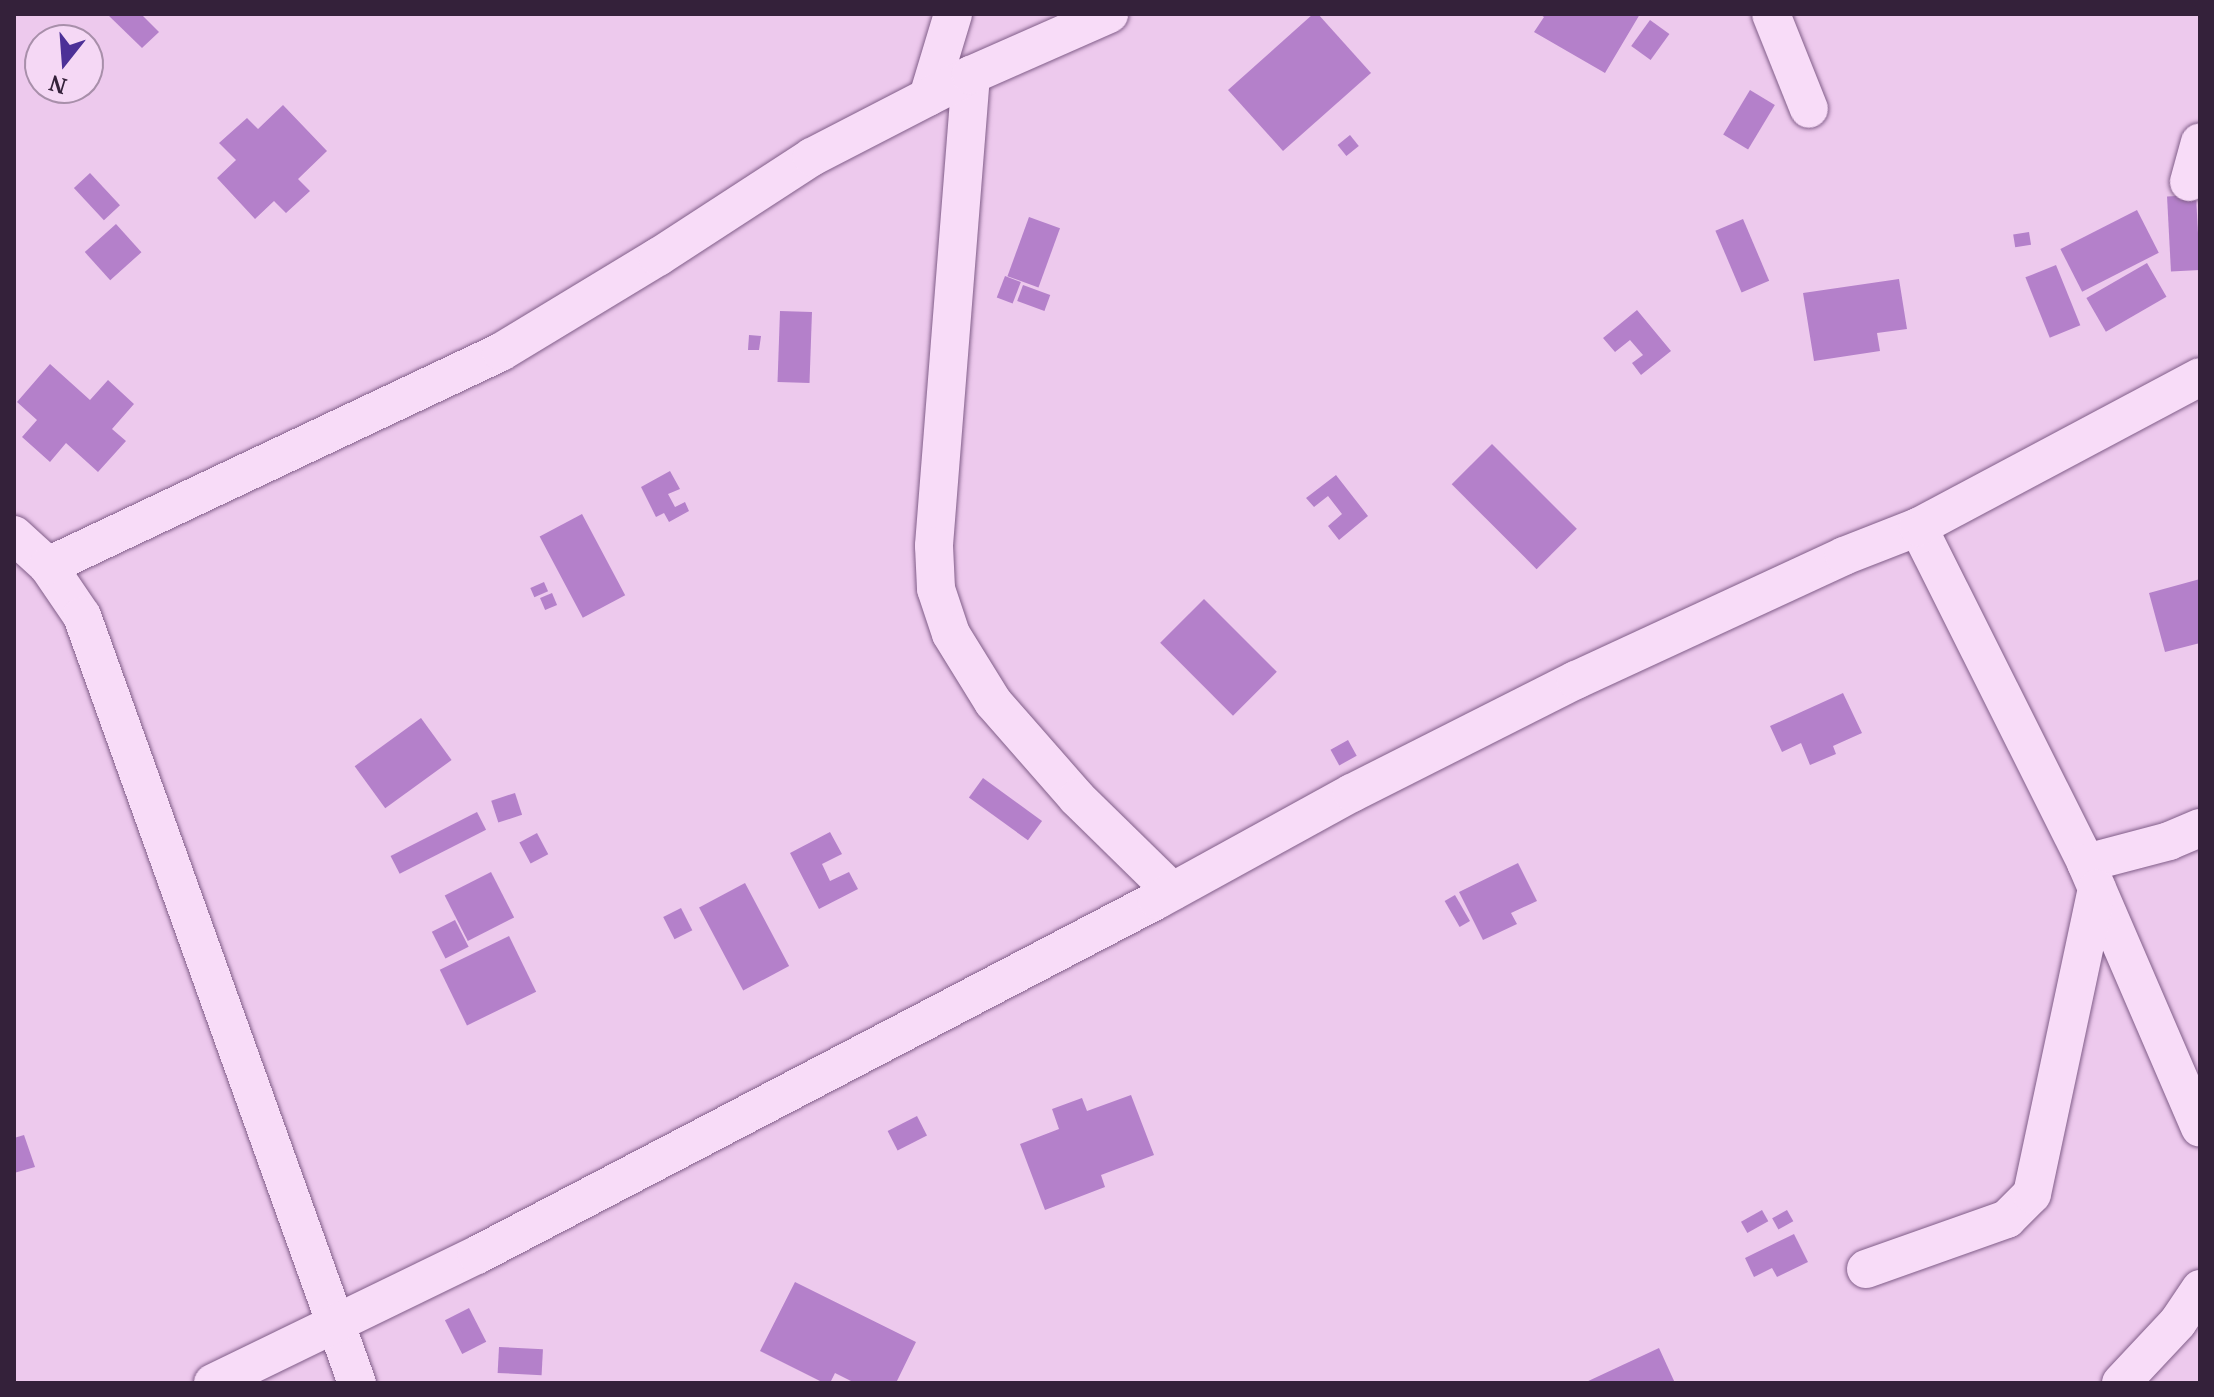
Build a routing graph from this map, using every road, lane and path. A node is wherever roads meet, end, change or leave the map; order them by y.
1 (953, 14) edge
2 (1109, 14) edge
3 (1771, 14) edge
4 (971, 75) junction
5 (928, 97) junction
6 (1809, 109) dead end
7 (2200, 142) edge
8 (2189, 182) dead end
9 (2200, 377) edge
10 (1918, 527) junction
11 (14, 535) edge
12 (48, 566) junction
13 (2200, 828) edge
14 (2092, 876) junction
15 (1172, 891) junction
16 (2200, 1128) edge
17 (1866, 1269) dead end
18 (2200, 1289) edge
19 (337, 1324) junction
20 (213, 1383) edge
21 (357, 1383) edge
22 (2121, 1383) edge

1 - 5 street
2 - 4 street
3 - 6 street
4 - 5 street
4 - 15 street
5 - 12 street
7 - 8 street
9 - 10 street
10 - 14 street
10 - 15 street
11 - 12 street
12 - 19 street
13 - 14 street
14 - 16 street
14 - 17 street
15 - 19 street
18 - 22 street
19 - 20 street
19 - 21 street

